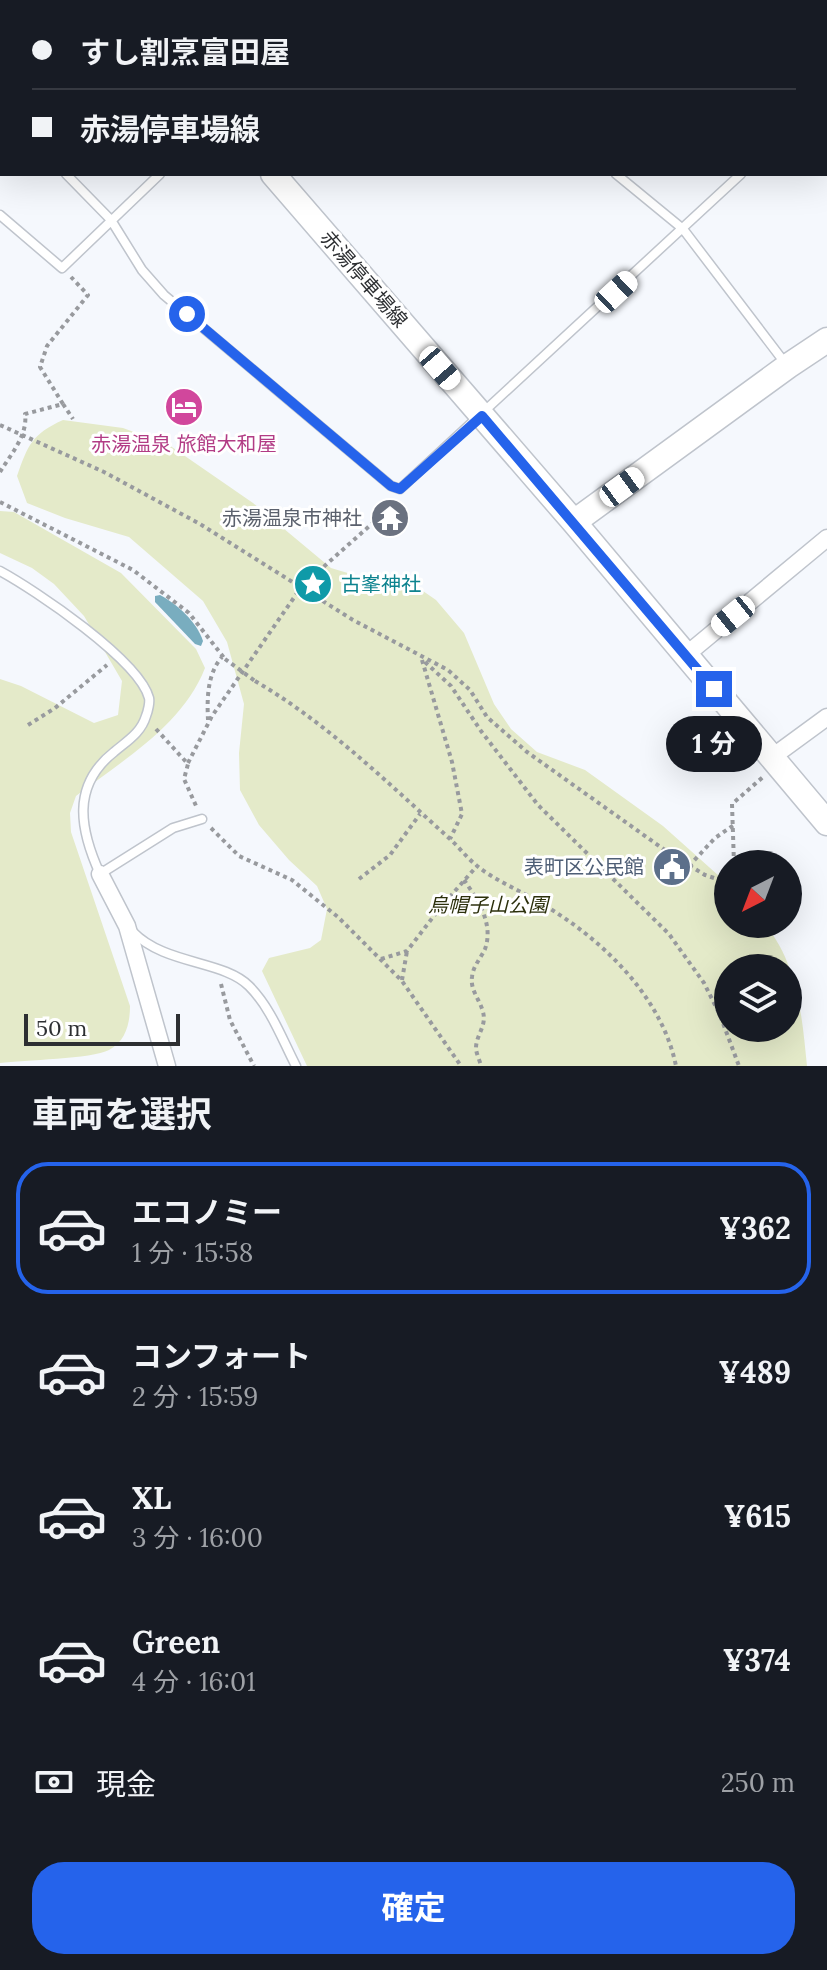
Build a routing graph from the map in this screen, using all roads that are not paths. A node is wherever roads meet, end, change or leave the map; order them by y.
1 (68, 176) edge
2 (158, 176) edge
3 (275, 176) edge
4 (618, 176) edge
5 (739, 176) edge
6 (0, 215) edge
7 (111, 220) junction
8 (683, 229) junction
9 (827, 340) edge
10 (788, 366) junction
11 (482, 416) junction
12 (574, 522) junction
13 (827, 538) edge
14 (0, 571) edge
15 (686, 655) junction
16 (827, 717) edge
17 (774, 762) junction
18 (202, 819) road end
19 (827, 823) edge
20 (100, 874) junction
21 (127, 926) junction
22 (167, 1066) edge
23 (296, 1066) edge

1 - 7 lane
2 - 7 lane
3 - 11 main road, 赤湯停車場線
4 - 8 lane
5 - 8 lane
6 - 7 lane
7 - 11 lane
8 - 10 lane
8 - 11 lane
9 - 10 main road
10 - 12 main road
11 - 12 main road, 赤湯停車場線
12 - 15 main road, 赤湯停車場線
13 - 15 street
14 - 20 lane
15 - 17 main road, 赤湯停車場線
16 - 17 street
17 - 19 main road, 赤湯停車場線
18 - 20 lane
20 - 21 street
21 - 22 street
21 - 23 lane

